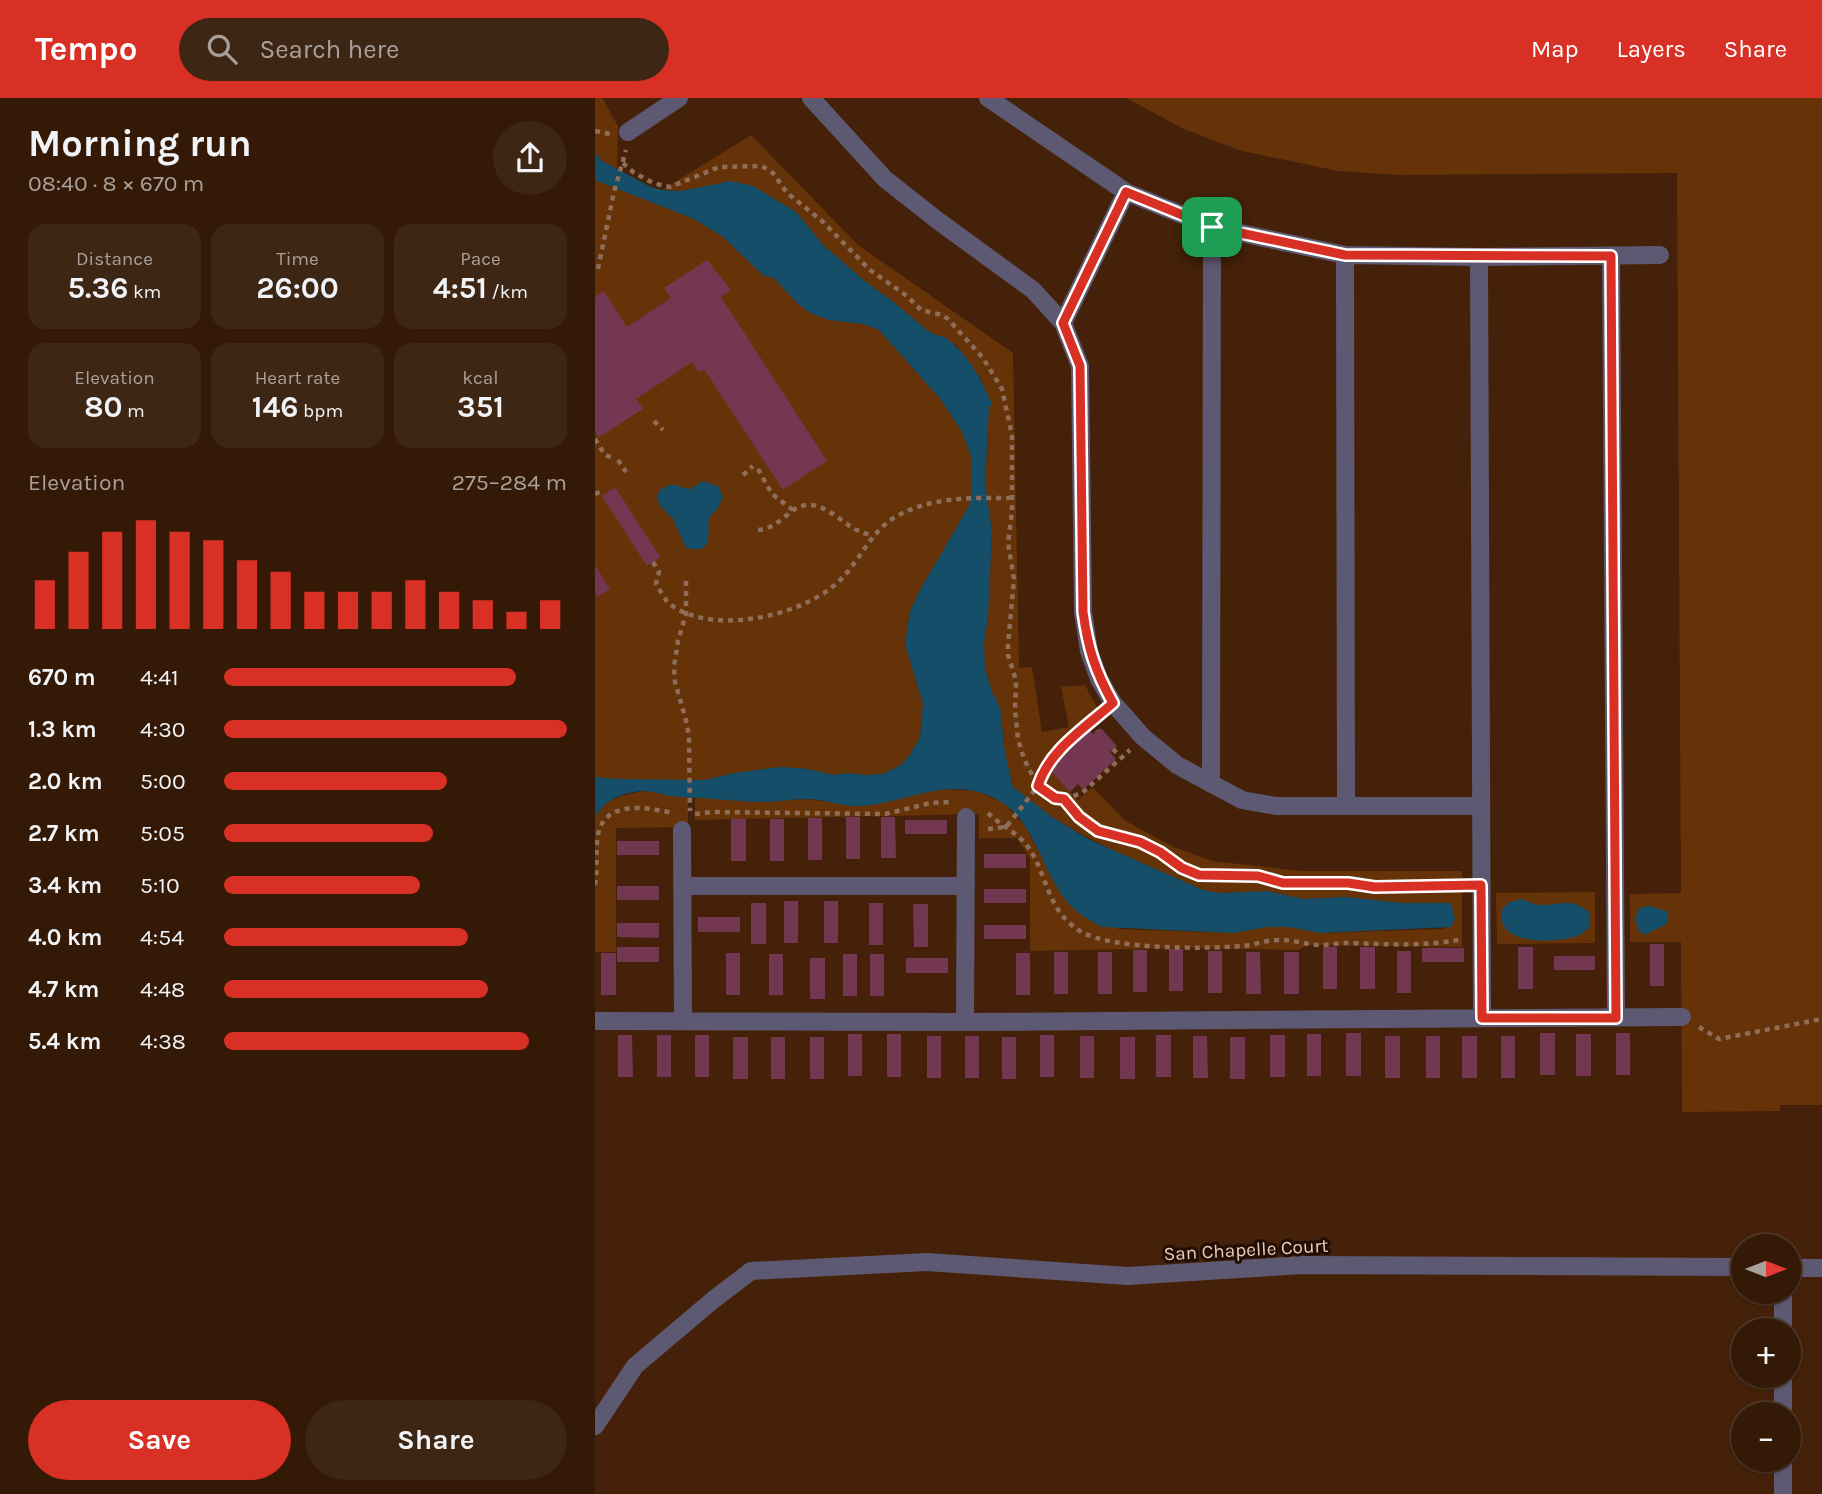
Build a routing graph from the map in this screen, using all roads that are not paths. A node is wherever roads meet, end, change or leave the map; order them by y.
1 (680, 98) edge
2 (811, 98) edge
3 (988, 98) edge
4 (628, 132) dead end
5 (1126, 192) junction
6 (1212, 227) junction
7 (1345, 255) junction
8 (1660, 255) dead end
9 (1611, 256) junction
10 (1479, 257) junction
11 (1063, 323) junction
12 (1211, 784) junction
13 (1346, 805) junction
14 (1481, 806) junction
15 (972, 812) road end
16 (682, 830) dead end
17 (682, 887) junction
18 (966, 887) junction
19 (1682, 1017) road end
20 (1482, 1018) junction
21 (1616, 1018) junction
22 (595, 1021) edge
23 (683, 1021) junction
24 (965, 1023) junction
25 (1731, 1267) edge
26 (1801, 1268) edge
27 (1822, 1268) edge
28 (595, 1426) edge
29 (1783, 1472) edge
30 (1783, 1494) edge

1 - 4 street
2 - 11 street
3 - 5 street
5 - 6 street
5 - 11 street
6 - 7 street
6 - 12 street
7 - 10 street
7 - 13 street
8 - 9 street
9 - 10 street
9 - 21 street
10 - 14 street
11 - 12 street
12 - 13 street
13 - 14 street
14 - 20 street
15 - 18 street
16 - 17 street
17 - 18 street
17 - 23 street
18 - 24 street
19 - 21 street
20 - 21 street
20 - 24 street
22 - 23 street
23 - 24 street
25 - 28 street, San Chapelle Court
26 - 27 street
29 - 30 street

